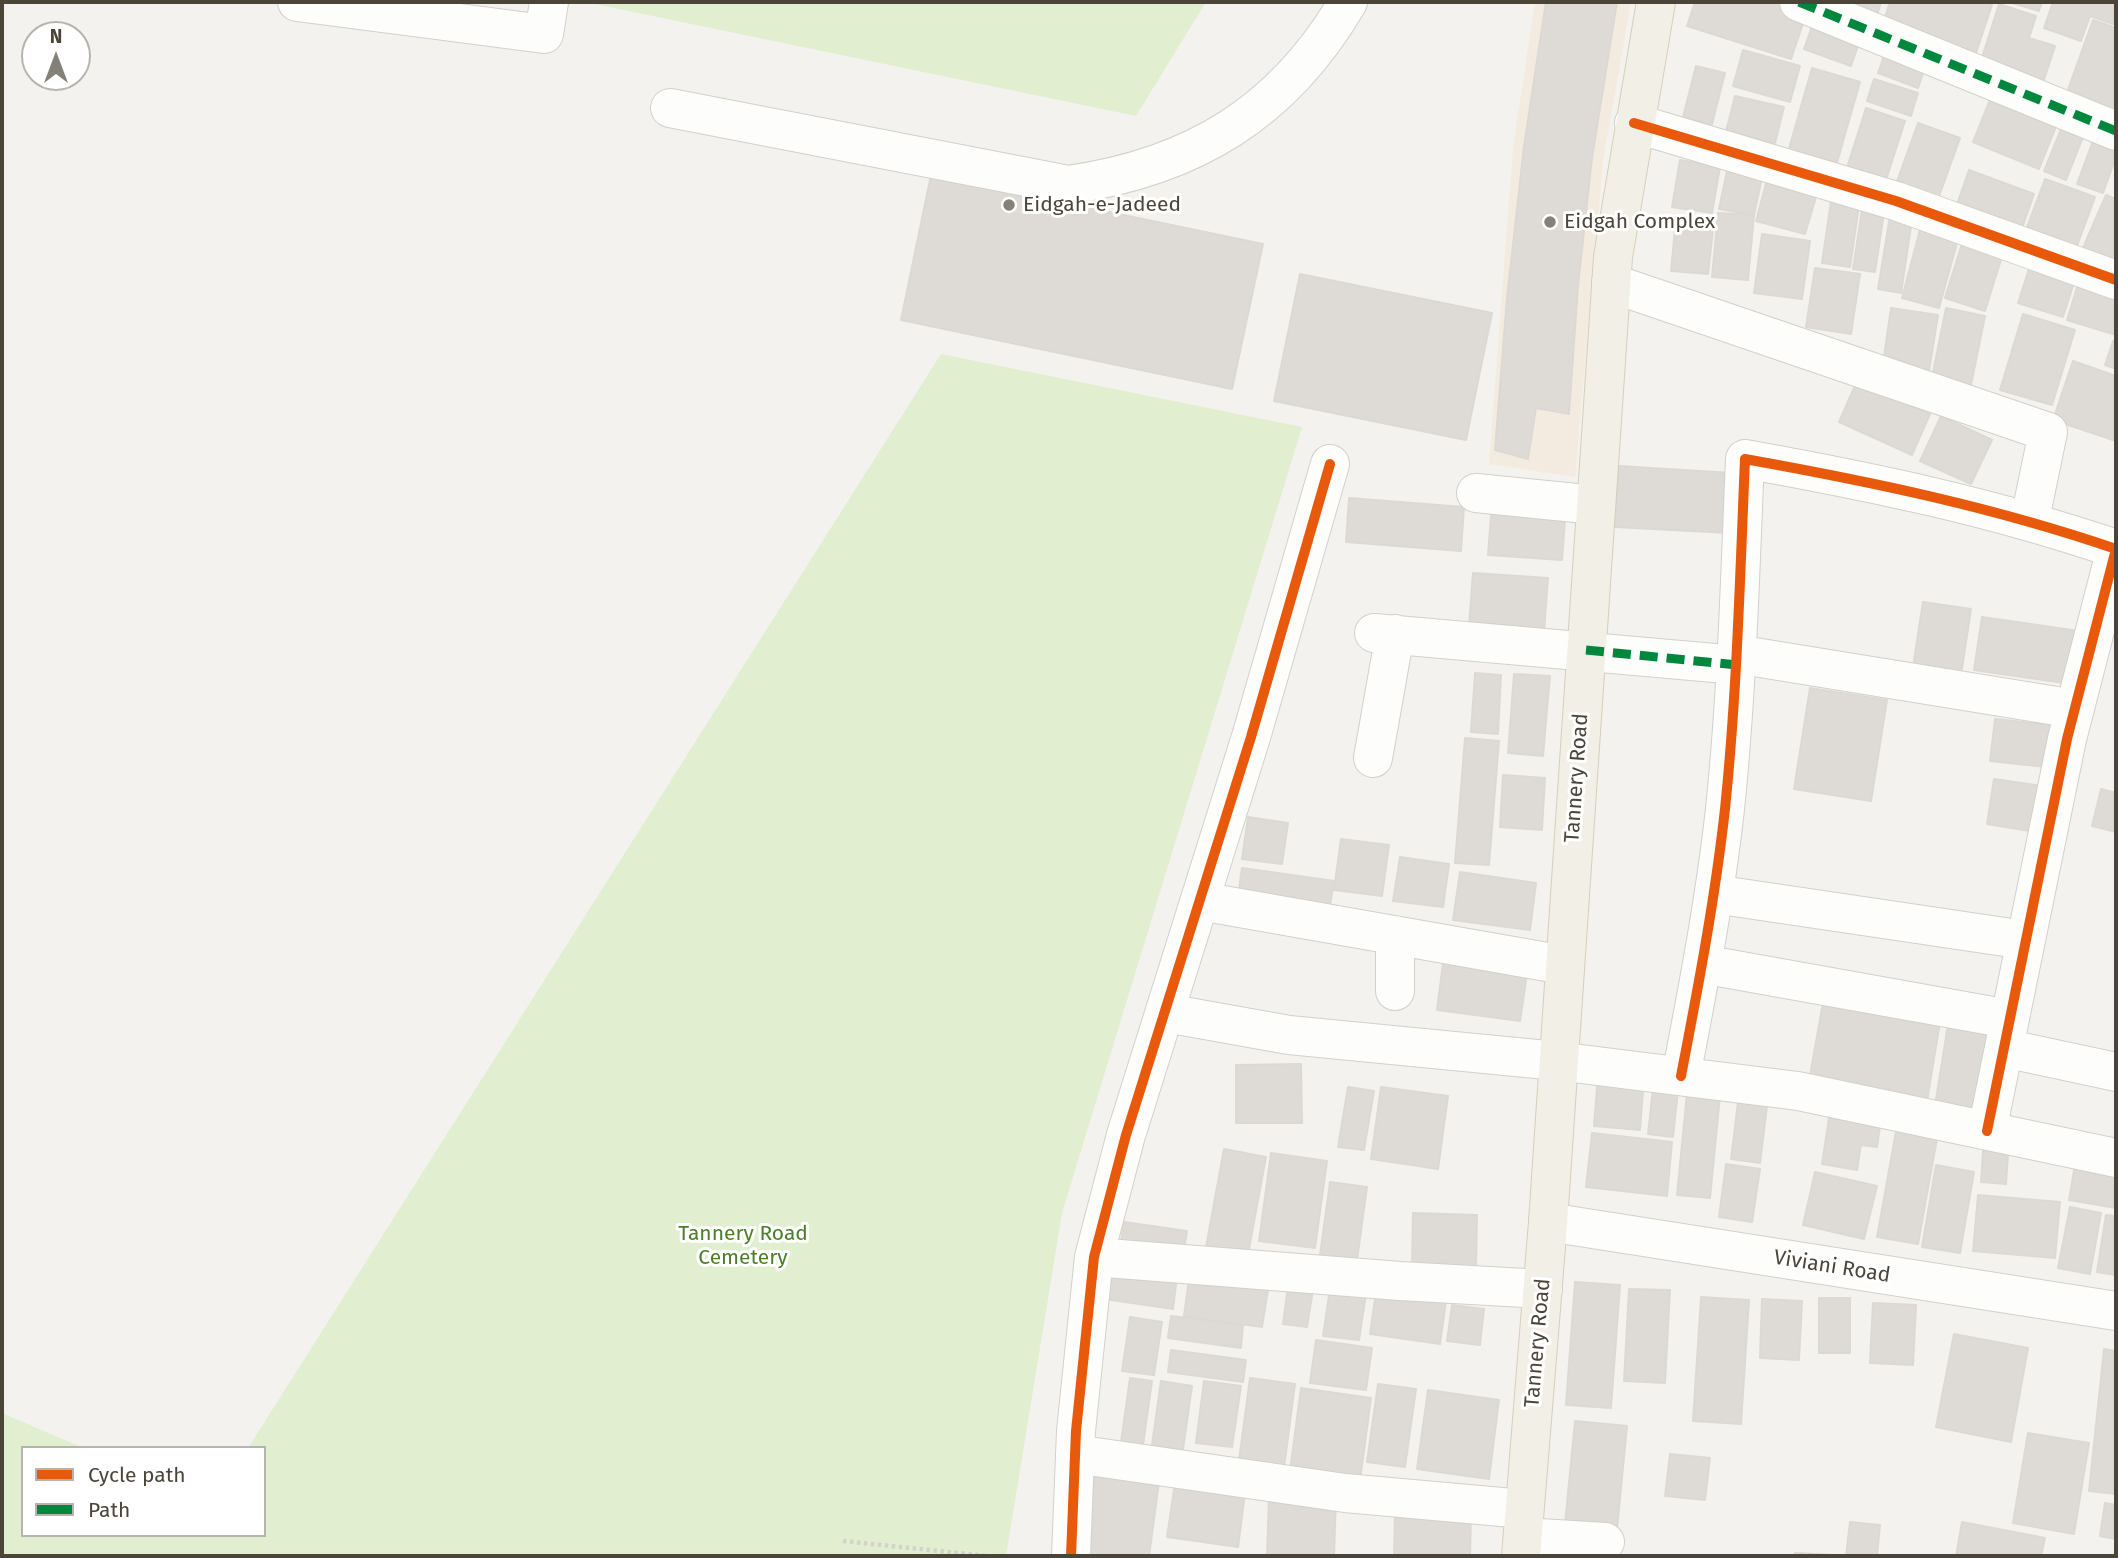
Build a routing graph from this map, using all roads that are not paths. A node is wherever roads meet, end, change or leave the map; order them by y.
1 (297, 2) edge
2 (549, 2) edge
3 (1348, 2) edge
4 (1656, 2) edge
5 (1799, 2) edge
6 (670, 108) dead end
7 (1634, 123) junction
8 (2116, 131) edge
9 (2116, 280) edge
10 (1611, 283) junction
11 (1330, 464) dead end
12 (1476, 493) dead end
13 (1595, 505) junction
14 (2030, 520) junction
15 (2116, 549) edge
16 (1586, 650) junction
17 (1736, 660) junction
18 (2075, 709) junction
19 (1373, 758) dead end
20 (1714, 894) junction
21 (1200, 901) junction
22 (1395, 935) junction
23 (2025, 940) junction
24 (1702, 964) junction
25 (1564, 965) junction
26 (1395, 991) dead end
27 (1166, 1013) junction
28 (2007, 1034) junction
29 (1557, 1061) junction
30 (2116, 1072) edge
31 (1681, 1076) junction
32 (1987, 1131) junction
33 (2116, 1158) edge
34 (1548, 1222) junction
35 (1094, 1257) junction
36 (1543, 1289) junction
37 (2116, 1311) edge
38 (1075, 1454) junction
39 (1523, 1534) edge
40 (1605, 1542) dead end
41 (1071, 1556) edge

1 - 2 street
3 - 6 street
4 - 7 main road, Tannery Road
5 - 8 street
7 - 9 street
7 - 10 main road, Tannery Road
10 - 13 main road, Tannery Road
10 - 14 street
11 - 21 street
12 - 13 street
13 - 16 main road, Tannery Road
14 - 15 street
14 - 17 street
15 - 18 street
16 - 17 street
16 - 19 street
16 - 25 main road, Tannery Road
17 - 18 street
17 - 20 street
18 - 23 street
20 - 23 street
20 - 24 street
21 - 22 street
21 - 27 street
22 - 25 street
22 - 26 street
23 - 28 street
24 - 28 street
24 - 31 street
25 - 29 main road, Tannery Road
27 - 29 street
27 - 35 street
28 - 30 street
28 - 32 street
29 - 31 street
29 - 34 main road, Tannery Road
31 - 32 street
32 - 33 street
34 - 36 main road, Tannery Road
34 - 37 street, Viviani Road
35 - 36 street
35 - 38 street
36 - 39 main road, Tannery Road
38 - 39 street
38 - 41 street
39 - 40 street

